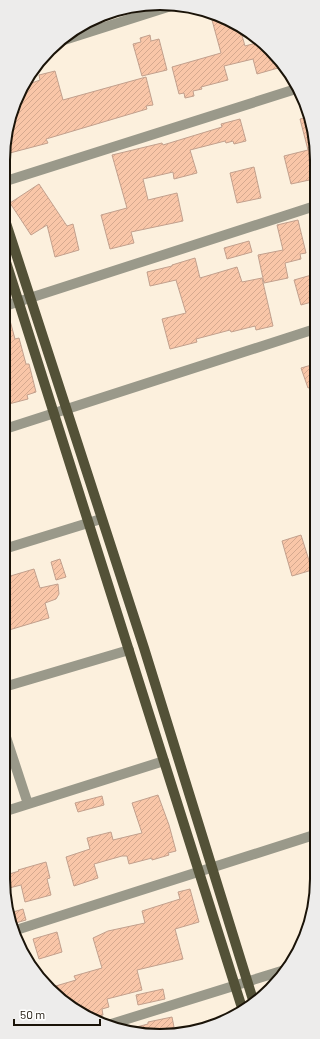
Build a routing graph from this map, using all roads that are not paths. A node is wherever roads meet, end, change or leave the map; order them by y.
1 (158, 10) edge
2 (75, 37) edge
3 (293, 90) edge
4 (10, 180) edge
5 (310, 208) edge
6 (10, 236) edge
7 (10, 275) edge
8 (30, 298) junction
9 (18, 302) junction
10 (10, 304) edge
11 (310, 331) edge
12 (65, 410) junction
13 (54, 414) junction
14 (10, 427) edge
15 (101, 519) junction
16 (88, 523) junction
17 (10, 547) edge
18 (129, 650) junction
19 (10, 685) edge
20 (10, 749) edge
21 (164, 761) junction
22 (28, 804) junction
23 (10, 810) edge
24 (310, 836) edge
25 (211, 868) junction
26 (199, 872) junction
27 (19, 929) edge
28 (277, 972) edge
29 (247, 981) junction
30 (235, 985) junction
31 (252, 997) edge
32 (242, 1005) edge
33 (116, 1022) edge

1 - 2 street
3 - 4 street
5 - 8 street
6 - 8 main road
7 - 9 main road
8 - 9 street
8 - 12 main road
9 - 10 street
9 - 13 main road
11 - 12 street
12 - 13 street
12 - 15 main road
13 - 14 street
13 - 16 main road
15 - 16 street
15 - 25 main road
16 - 17 street
16 - 18 main road
18 - 19 street
18 - 21 main road
20 - 22 street
21 - 22 street
21 - 26 main road
22 - 23 street
24 - 25 street
25 - 26 street
25 - 29 main road
26 - 27 street
26 - 30 main road
28 - 29 street
29 - 30 street
29 - 31 main road
30 - 32 main road
30 - 33 street

